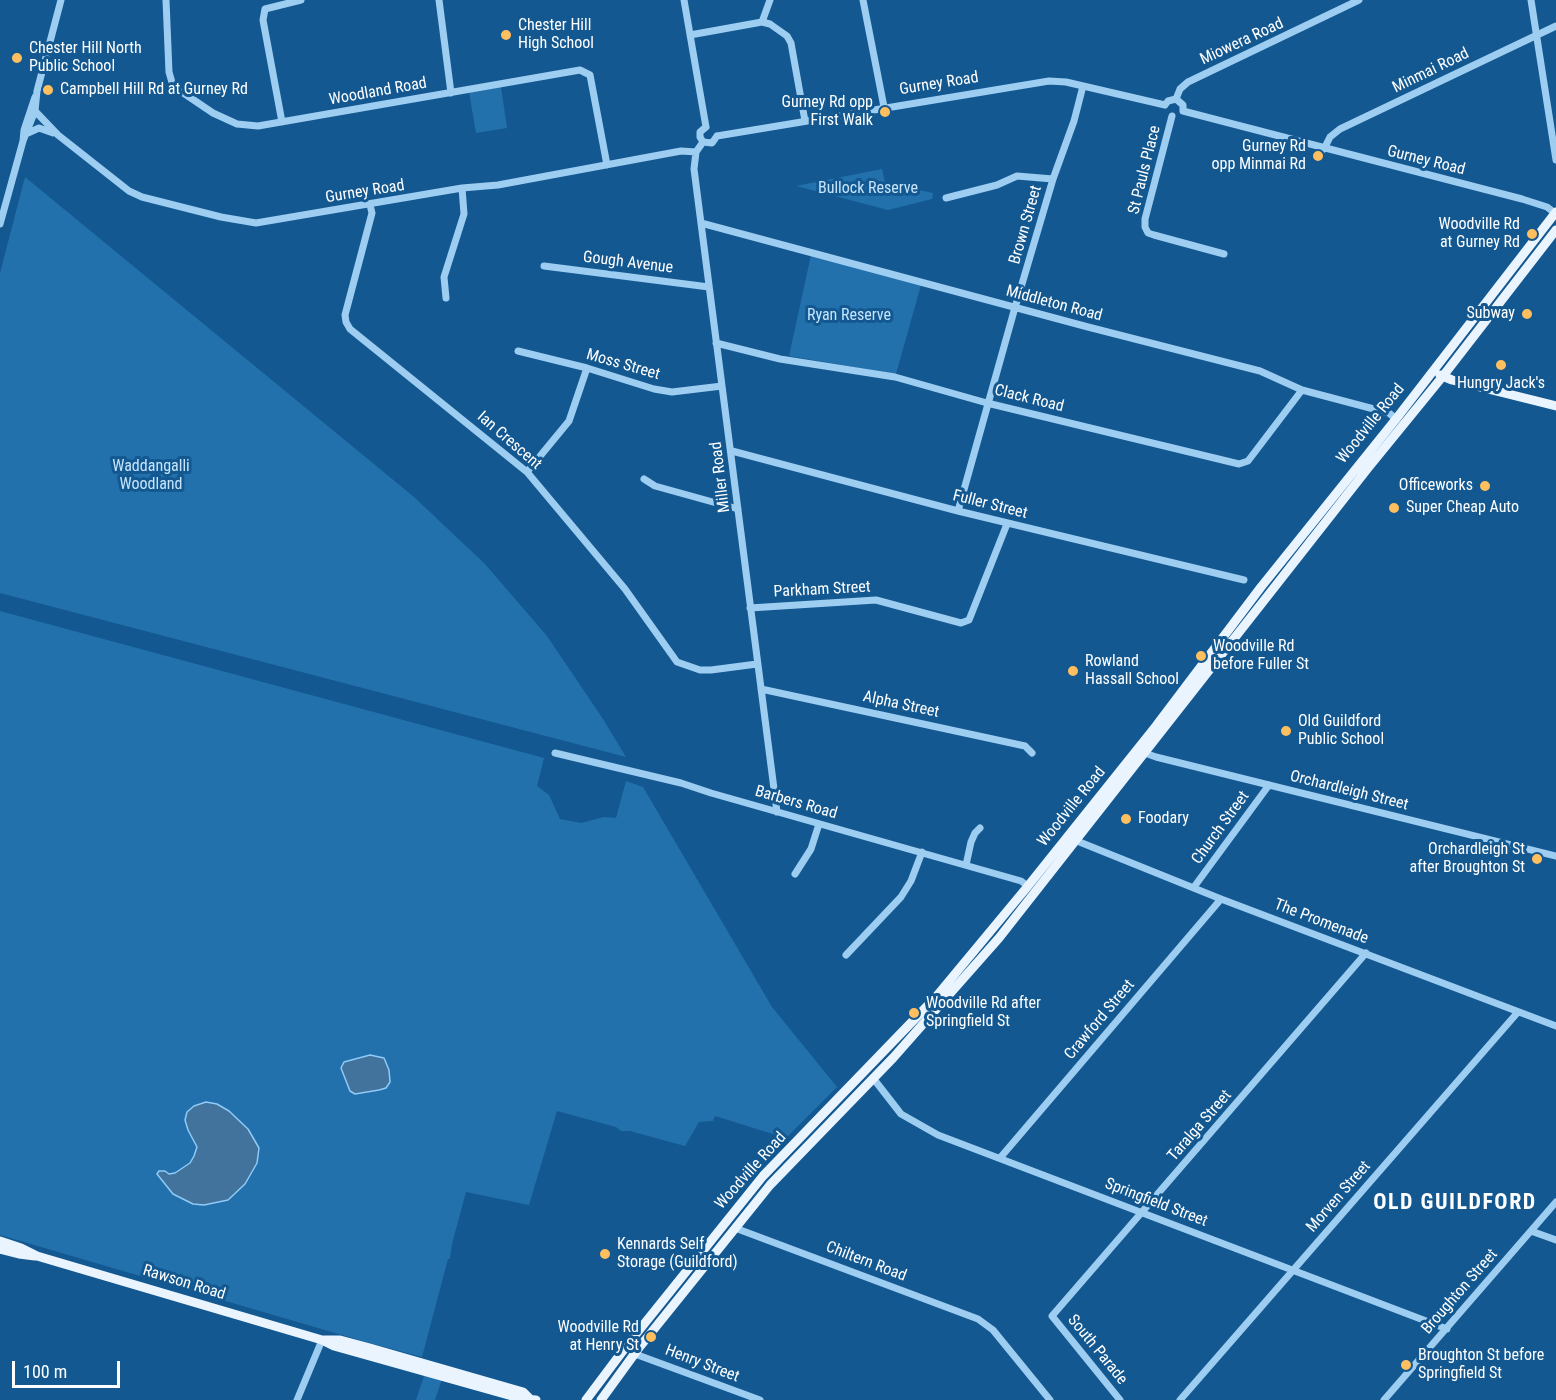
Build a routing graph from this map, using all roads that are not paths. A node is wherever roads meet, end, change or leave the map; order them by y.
1 (61, 0) edge
2 (166, 0) edge
3 (301, 0) edge
4 (439, 0) edge
5 (684, 0) edge
6 (770, 0) edge
7 (863, 0) edge
8 (1359, 0) edge
9 (1531, 0) edge
10 (762, 22) junction
11 (1556, 26) edge
12 (690, 35) junction
13 (1537, 35) junction
14 (1083, 86) junction
15 (38, 91) junction
16 (451, 93) junction
17 (1176, 99) junction
18 (1165, 105) junction
19 (884, 107) junction
20 (35, 111) junction
21 (1183, 111) junction
22 (1172, 116) junction
23 (805, 121) junction
24 (282, 122) junction
25 (706, 127) junction
26 (1554, 127) edge
27 (28, 133) junction
28 (58, 135) junction
29 (717, 136) junction
30 (23, 141) junction
31 (703, 142) junction
32 (1324, 149) junction
33 (696, 152) junction
34 (1556, 160) edge
35 (607, 165) junction
36 (1053, 179) junction
37 (462, 188) junction
38 (946, 198) dead end
39 (370, 205) junction
40 (1556, 213) edge
41 (0, 224) edge
42 (701, 224) junction
43 (1556, 230) edge
44 (1224, 254) dead end
45 (544, 266) dead end
46 (708, 287) junction
47 (446, 298) dead end
48 (1015, 308) junction
49 (716, 343) junction
50 (518, 351) dead end
51 (587, 368) junction
52 (1433, 370) junction
53 (1443, 376) junction
54 (722, 386) junction
55 (1302, 390) junction
56 (987, 403) junction
57 (1556, 406) edge
58 (1396, 419) junction
59 (732, 451) junction
60 (527, 472) junction
61 (644, 479) dead end
62 (738, 509) junction
63 (958, 512) junction
64 (1007, 524) junction
65 (1245, 580) dead end
66 (750, 608) junction
67 (758, 664) junction
68 (761, 689) junction
69 (1140, 751) junction
70 (555, 753) dead end
71 (1032, 753) dead end
72 (1269, 785) junction
73 (777, 812) junction
74 (819, 824) junction
75 (980, 828) dead end
76 (1077, 841) junction
77 (922, 852) junction
78 (1556, 856) edge
79 (966, 865) junction
80 (795, 874) dead end
81 (1028, 886) junction
82 (1194, 887) junction
83 (1221, 899) junction
84 (1366, 953) junction
85 (846, 955) dead end
86 (1518, 1012) junction
87 (1556, 1026) edge
88 (873, 1078) junction
89 (1000, 1158) junction
90 (1556, 1202) edge
91 (1143, 1212) junction
92 (735, 1228) junction
93 (1531, 1231) junction
94 (1556, 1240) edge
95 (0, 1245) edge
96 (37, 1256) junction
97 (1294, 1270) junction
98 (1052, 1316) joint
99 (1447, 1329) junction
100 (322, 1340) junction
101 (634, 1353) junction
102 (533, 1399) edge
103 (297, 1400) edge
104 (586, 1400) edge
105 (601, 1400) edge
106 (760, 1400) edge
107 (1050, 1400) edge
108 (1120, 1400) edge
109 (1180, 1400) edge
110 (1384, 1400) edge

1 - 15 street
2 - 24 street, Woodland Road
3 - 24 street
4 - 16 street
5 - 12 street
6 - 10 street
7 - 19 street
8 - 17 street, Miowera Road
9 - 13 street
10 - 12 street
10 - 23 street
11 - 13 street, Minmai Road
12 - 25 street
13 - 26 street
13 - 32 street, Minmai Road
14 - 18 street, Gurney Road
14 - 19 street, Gurney Road
14 - 36 street, Brown Street
15 - 20 street
15 - 30 street
16 - 24 street, Woodland Road
16 - 35 street, Woodland Road
17 - 18 street
17 - 21 street
18 - 22 street
19 - 23 street, Gurney Road
20 - 27 street
20 - 28 street, Gurney Road
21 - 22 street
21 - 32 street, Gurney Road
22 - 44 street, St Pauls Place
23 - 29 street, Gurney Road
25 - 29 street
25 - 31 street
26 - 34 street
27 - 28 street
27 - 30 street
28 - 39 street, Gurney Road
29 - 31 street
30 - 41 street
31 - 33 street
32 - 40 street, Gurney Road
33 - 35 street, Gurney Road
33 - 42 street, Miller Road
35 - 37 street, Gurney Road
36 - 38 street
36 - 48 street, Brown Street
37 - 39 street, Gurney Road
37 - 47 street
39 - 60 street, Ian Crescent
40 - 52 main road, Woodville Road
42 - 46 street, Miller Road
42 - 48 street, Middleton Road
43 - 53 main road, Woodville Road
45 - 46 street, Gough Avenue
46 - 49 street, Miller Road
48 - 55 street, Middleton Road
48 - 56 street, Brown Street
49 - 54 street, Miller Road
49 - 56 street, Clack Road
50 - 51 street, Moss Street
51 - 54 street, Moss Street
51 - 60 street
52 - 53 main road
52 - 58 main road, Woodville Road
53 - 57 main road
53 - 69 main road, Woodville Road
54 - 59 street, Miller Road
55 - 56 street, Clack Road
55 - 58 street, Middleton Road
56 - 63 street, Brown Street
58 - 69 main road, Woodville Road
59 - 62 street, Miller Road
59 - 63 street, Fuller Street
60 - 67 street, Ian Crescent
61 - 62 street
62 - 66 street, Miller Road
63 - 64 street, Fuller Street
64 - 65 street, Fuller Street
64 - 66 street, Parkham Street
66 - 67 street, Miller Road
67 - 68 street, Miller Road
68 - 71 street, Alpha Street
68 - 73 street, Miller Road
69 - 72 street, Orchardleigh Street
69 - 76 main road, Woodville Road
69 - 81 main road, Woodville Road
70 - 73 street, Barbers Road
72 - 78 street, Orchardleigh Street
72 - 82 street, Church Street
73 - 74 street, Barbers Road
74 - 77 street, Barbers Road
74 - 80 street
75 - 79 street
76 - 82 street, The Promenade
76 - 88 main road, Woodville Road
77 - 79 street, Barbers Road
77 - 85 street
79 - 81 street, Barbers Road
81 - 104 main road, Woodville Road
82 - 83 street, The Promenade
83 - 84 street, The Promenade
83 - 89 street, Crawford Street
84 - 86 street, The Promenade
84 - 91 street, Taralga Street
86 - 87 street, The Promenade
86 - 97 street, Morven Street
88 - 89 street, Springfield Street
88 - 92 main road, Woodville Road
89 - 91 street, Springfield Street
90 - 93 street, Broughton Street
91 - 97 street, Springfield Street
91 - 98 street, Taralga Street
92 - 101 main road, Woodville Road
92 - 107 street, Chiltern Road
93 - 94 street
93 - 99 street, Broughton Street
95 - 96 main road, Rawson Road
95 - 96 main road, Rawson Road
96 - 100 main road, Rawson Road
97 - 99 street, Springfield Street
97 - 109 street, Morven Street
98 - 108 street, South Parade
99 - 110 street, Broughton Street
100 - 102 main road, Rawson Road
100 - 103 street
101 - 105 main road, Woodville Road
101 - 106 street, Henry Street

